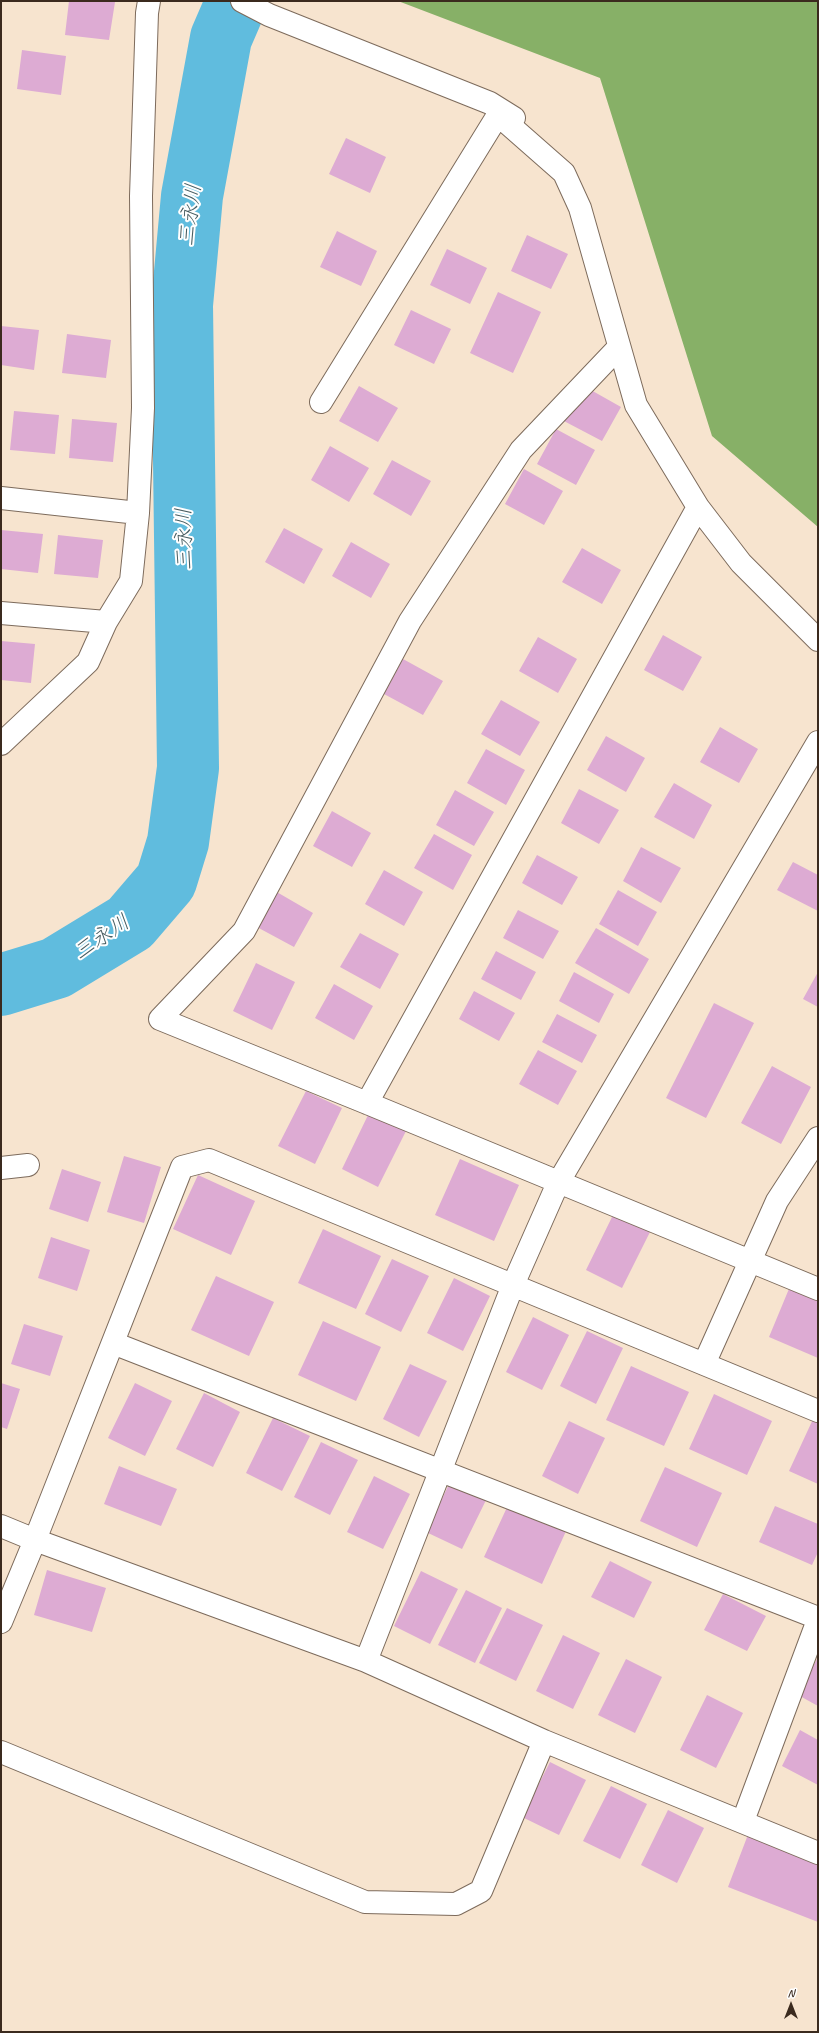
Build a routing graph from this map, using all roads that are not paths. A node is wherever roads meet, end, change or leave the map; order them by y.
1 (149, 1) edge
2 (242, 1) edge
3 (498, 115) junction
4 (619, 347) junction
5 (321, 402) dead end
6 (1, 498) edge
7 (698, 507) junction
8 (138, 513) junction
9 (1, 613) edge
10 (106, 622) junction
11 (818, 640) edge
12 (818, 742) edge
13 (1, 744) edge
14 (367, 1103) junction
15 (818, 1138) edge
16 (28, 1165) dead end
17 (1, 1168) edge
18 (558, 1183) junction
19 (749, 1261) junction
20 (513, 1285) junction
21 (818, 1289) edge
22 (113, 1342) junction
23 (704, 1364) junction
24 (818, 1411) edge
25 (440, 1472) junction
26 (1, 1526) edge
27 (36, 1540) junction
28 (818, 1619) edge
29 (1, 1622) edge
30 (366, 1661) junction
31 (544, 1741) junction
32 (1, 1752) edge
33 (743, 1820) junction
34 (818, 1853) edge

1 - 8 street
2 - 3 street
3 - 4 street
3 - 5 street
4 - 7 street
4 - 14 street
6 - 8 street
7 - 11 street
7 - 14 street
8 - 10 street
9 - 10 street
10 - 13 street
12 - 18 street
14 - 18 street
15 - 19 street
16 - 17 street
18 - 19 street
18 - 20 street
19 - 21 street
19 - 23 street
20 - 22 street
20 - 23 street
20 - 25 street
22 - 25 street
22 - 27 street
23 - 24 street
25 - 28 street
25 - 30 street
26 - 27 street
27 - 29 street
27 - 30 street
28 - 33 street
30 - 31 street
31 - 32 street
31 - 33 street
33 - 34 street

